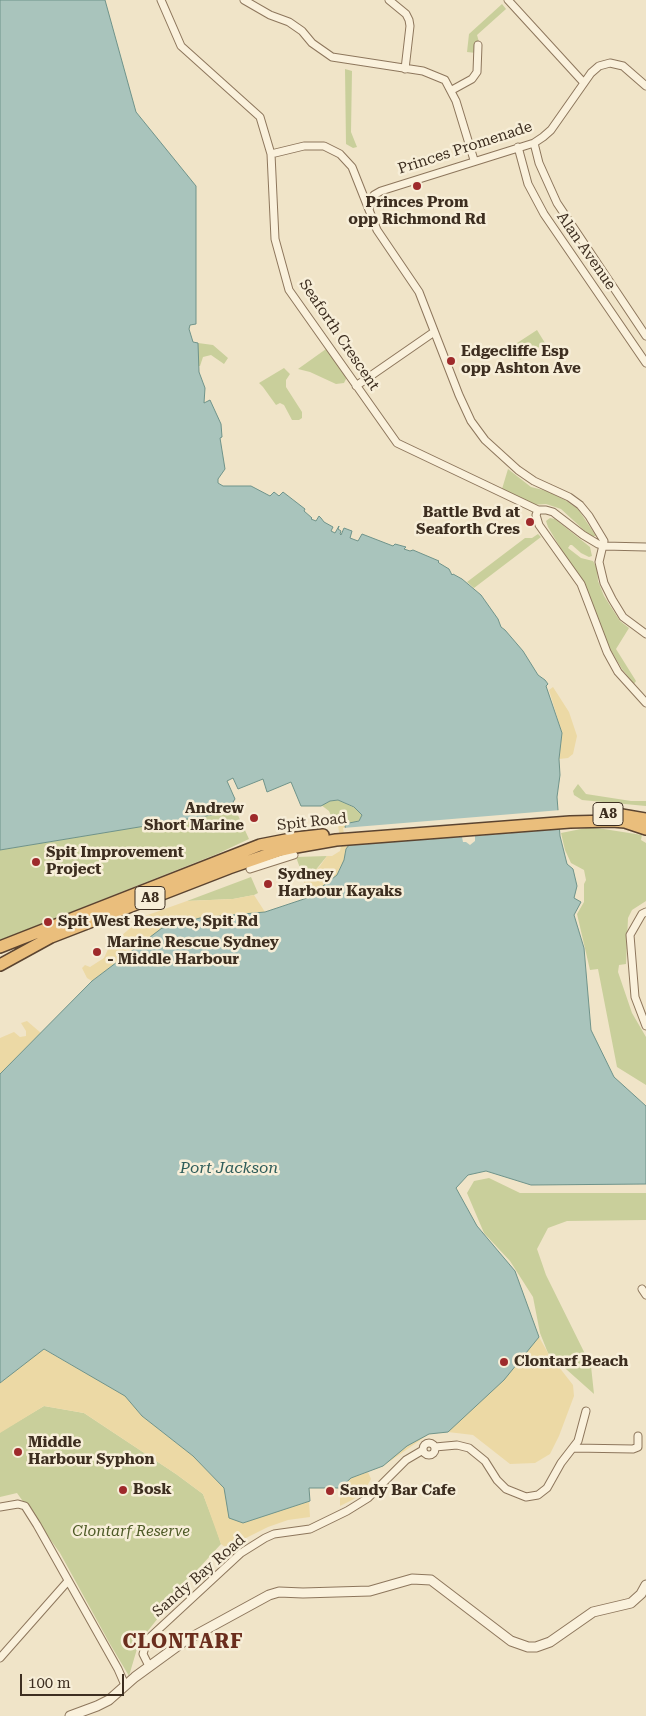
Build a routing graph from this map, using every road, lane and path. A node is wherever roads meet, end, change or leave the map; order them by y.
1 (161, 0) edge
2 (244, 0) edge
3 (389, 0) edge
4 (508, 0) edge
5 (478, 45) dead end
6 (404, 68) junction
7 (584, 83) junction
8 (646, 86) edge
9 (452, 90) junction
10 (534, 143) junction
11 (518, 147) junction
12 (271, 154) junction
13 (474, 160) junction
14 (369, 209) junction
15 (434, 332) junction
16 (646, 336) edge
17 (646, 363) edge
18 (356, 386) junction
19 (537, 513) junction
20 (604, 546) junction
21 (646, 547) edge
22 (646, 634) edge
23 (646, 703) edge
24 (570, 819) junction
25 (646, 819) edge
26 (646, 829) edge
27 (335, 837) junction
28 (294, 855) dead end
29 (250, 869) dead end
30 (646, 912) edge
31 (0, 947) edge
32 (0, 965) edge
33 (646, 1026) edge
34 (586, 1411) dead end
35 (638, 1436) dead end
36 (574, 1448) junction
37 (0, 1507) edge
38 (68, 1581) junction
39 (646, 1585) edge
40 (0, 1658) edge
41 (149, 1666) junction
42 (125, 1685) junction
43 (70, 1716) edge

1 - 12 street, Seaforth Crescent
2 - 6 street
3 - 6 street
4 - 7 street
5 - 9 street
6 - 9 street
7 - 8 street
7 - 10 street, Princes Promenade
9 - 13 street
10 - 11 street, Princes Promenade
10 - 16 street, Alan Avenue
11 - 13 street, Princes Promenade
11 - 17 street, Alan Avenue
12 - 14 street
12 - 18 street, Seaforth Crescent
13 - 14 street, Princes Promenade
14 - 15 street
15 - 18 street
15 - 20 street
18 - 19 street, Seaforth Crescent
19 - 20 street, Seaforth Crescent
19 - 23 street
20 - 21 street
20 - 22 street
24 - 25 highway, Spit Road / A8
24 - 26 highway, A8
24 - 27 highway, Spit Road / A8
27 - 31 highway, Spit Road / A8
27 - 32 highway, Spit Road / A8
28 - 29 street
30 - 33 street
34 - 36 street
35 - 36 street
36 - 41 street, Sandy Bay Road
37 - 38 street
38 - 40 street
38 - 42 street
39 - 41 street
41 - 42 street
42 - 43 street

